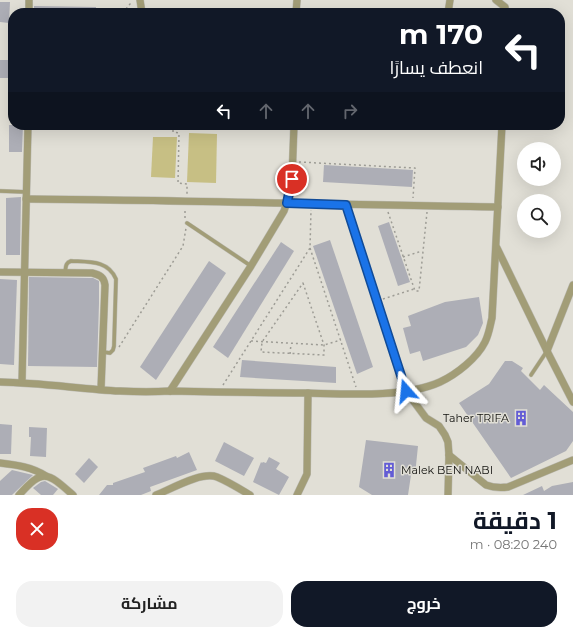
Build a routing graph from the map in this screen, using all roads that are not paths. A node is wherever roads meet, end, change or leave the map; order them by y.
1 (496, 0) edge
2 (505, 8) edge
3 (28, 130) edge
4 (294, 130) edge
5 (502, 130) edge
6 (0, 191) edge
7 (27, 195) junction
8 (287, 203) junction
9 (346, 205) junction
10 (498, 207) junction
11 (186, 223) road end
12 (496, 247) junction
13 (251, 266) junction
14 (0, 272) edge
15 (25, 272) junction
16 (65, 273) junction
17 (573, 285) edge
18 (547, 351) junction
19 (103, 352) junction
20 (531, 374) dead end
21 (0, 382) edge
22 (22, 382) junction
23 (101, 389) junction
24 (170, 391) junction
25 (406, 391) junction
26 (308, 393) junction
27 (573, 402) edge
28 (450, 455) junction
29 (573, 460) edge
30 (0, 463) edge
31 (46, 476) junction
32 (167, 493) edge
33 (447, 494) edge
34 (19, 495) edge
35 (73, 495) edge
36 (156, 495) edge
37 (250, 495) edge
38 (297, 495) edge

1 - 2 street
3 - 7 street
4 - 8 street
5 - 10 street
6 - 7 lane
7 - 8 street
7 - 15 street
8 - 9 street
8 - 13 street
9 - 10 street
9 - 25 street
10 - 12 street
11 - 13 lane
12 - 18 street
12 - 25 street
13 - 24 street
14 - 15 street
15 - 16 street
15 - 22 street
16 - 19 street
16 - 19 lane
17 - 18 street
18 - 20 lane
18 - 27 street
19 - 23 street
21 - 22 street
22 - 23 street
23 - 24 street
24 - 26 street
25 - 26 street
25 - 28 street
26 - 38 street
28 - 29 street
28 - 33 street
30 - 31 street
31 - 34 street
31 - 35 street
32 - 36 street
32 - 37 street

